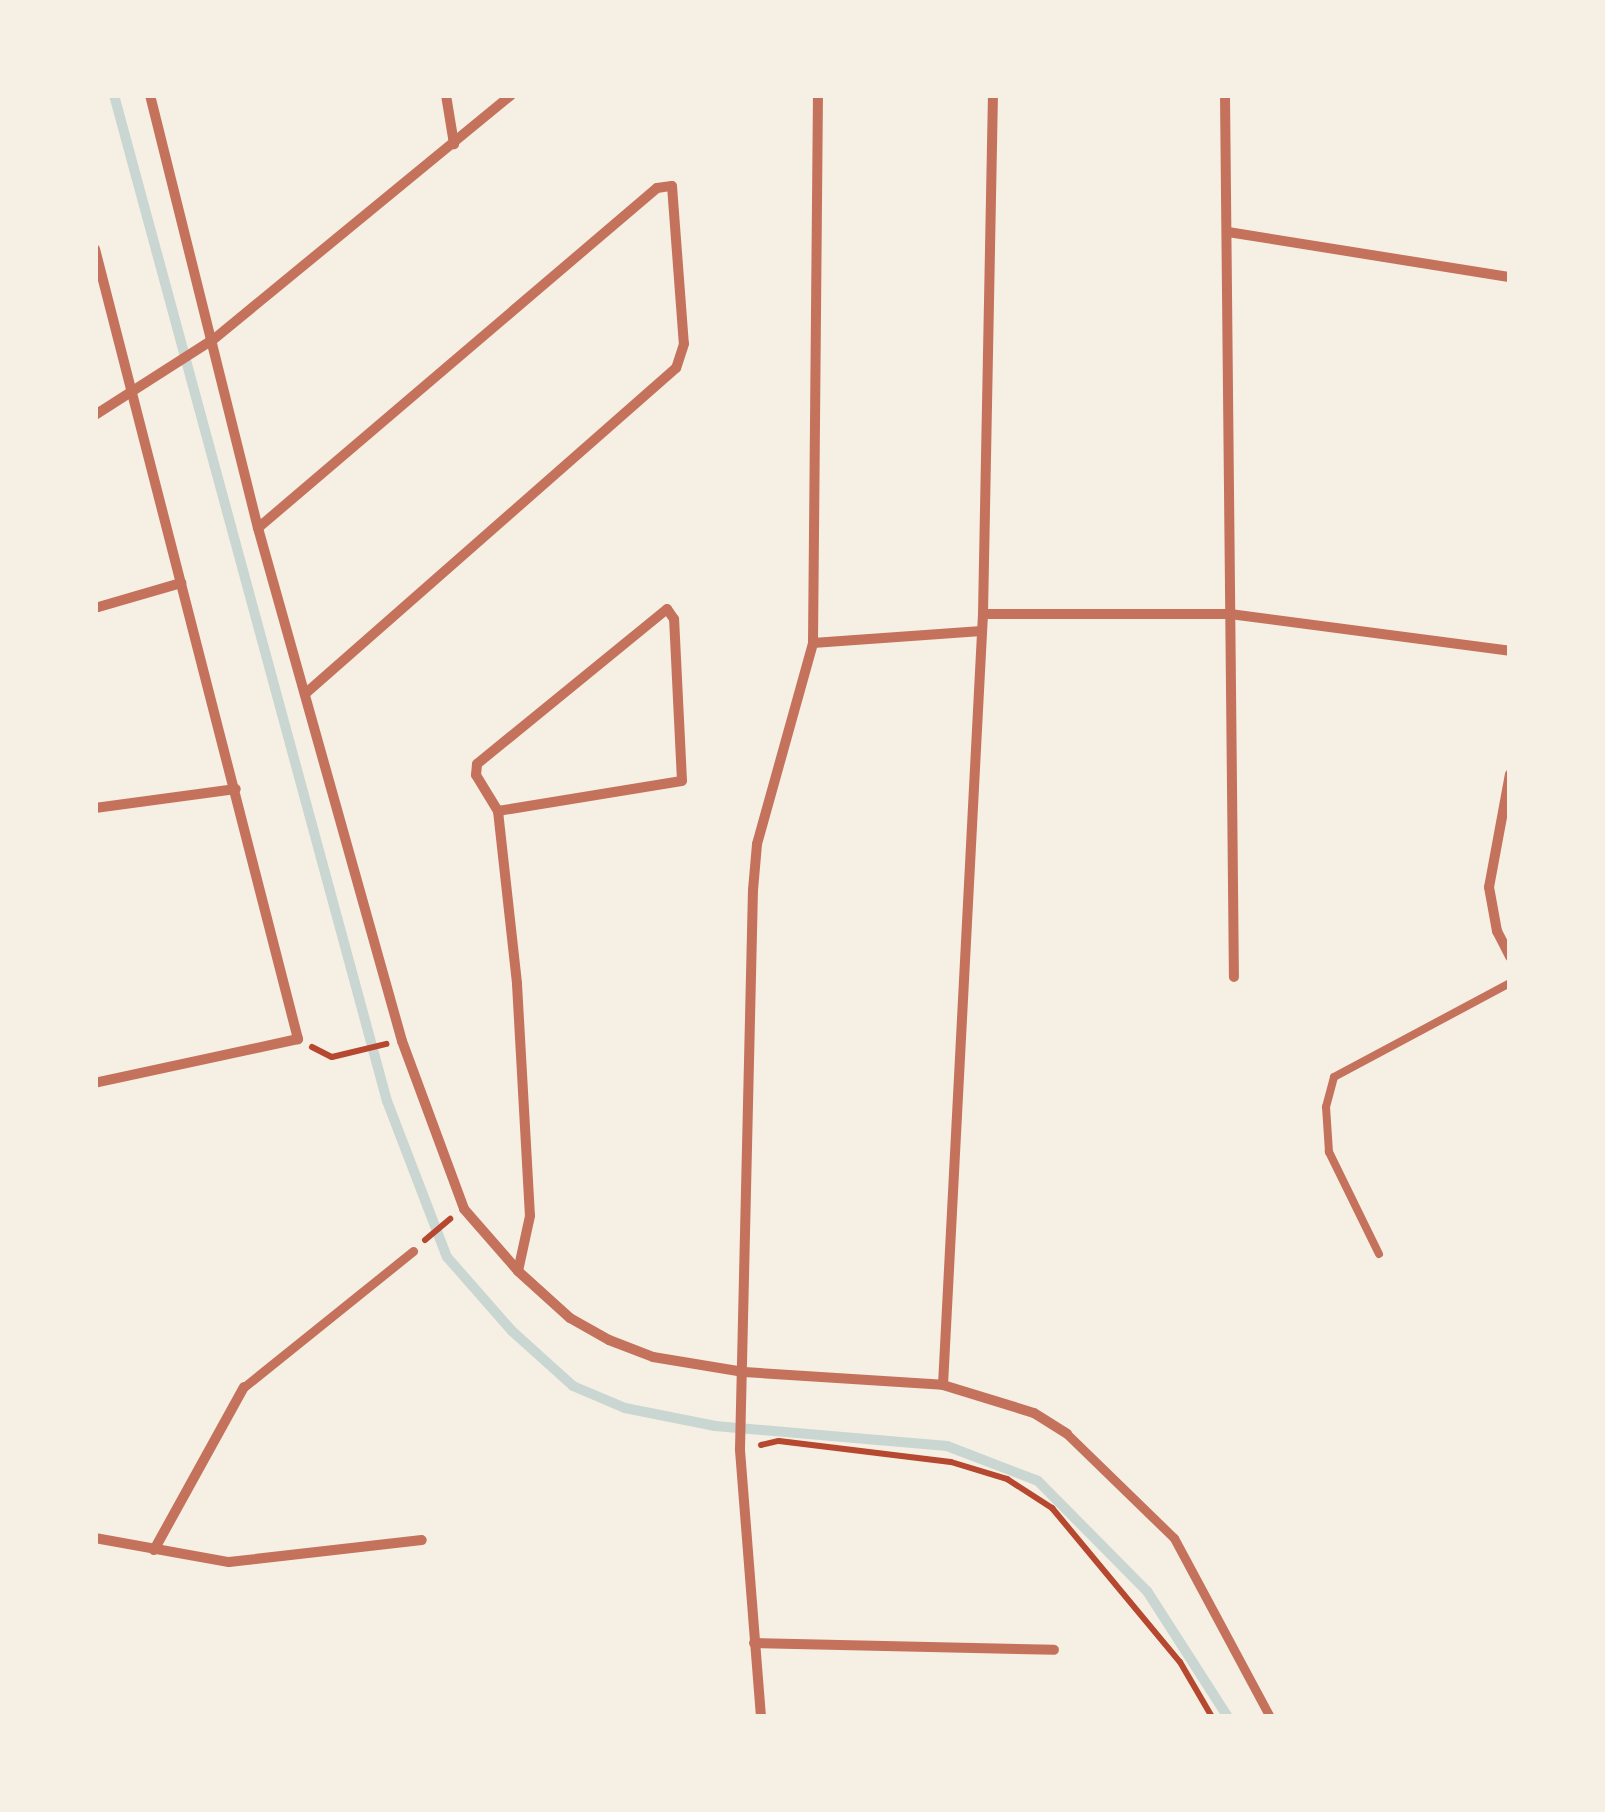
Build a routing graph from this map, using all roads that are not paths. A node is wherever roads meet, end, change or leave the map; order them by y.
1 (150, 95) edge
2 (446, 95) edge
3 (511, 95) edge
4 (818, 95) edge
5 (993, 95) edge
6 (1225, 95) edge
7 (454, 144) junction
8 (1228, 232) junction
9 (95, 249) edge
10 (1510, 276) edge
11 (214, 339) junction
12 (130, 396) junction
13 (95, 416) edge
14 (258, 528) junction
15 (182, 583) junction
16 (95, 608) edge
17 (984, 614) junction
18 (1230, 614) junction
19 (982, 632) junction
20 (812, 643) junction
21 (1510, 652) edge
22 (305, 694) junction
23 (1510, 774) edge
24 (236, 789) junction
25 (95, 808) edge
26 (498, 811) junction
27 (1510, 957) edge
28 (1234, 977) dead end
29 (1510, 983) edge
30 (95, 1082) edge
31 (412, 1250) road end
32 (1379, 1254) dead end
33 (518, 1271) junction
34 (744, 1372) junction
35 (943, 1385) junction
36 (244, 1387) joint
37 (1067, 1434) joint
38 (95, 1538) edge
39 (422, 1540) dead end
40 (154, 1550) junction
41 (754, 1643) junction
42 (1054, 1650) dead end
43 (762, 1717) edge
44 (1270, 1717) edge

1 - 11 street
2 - 7 street
3 - 7 street
4 - 20 street
5 - 17 street
6 - 8 street
7 - 11 street
8 - 10 street
8 - 18 street
9 - 12 street
11 - 12 street
11 - 14 street
12 - 13 street
12 - 15 street
14 - 22 street
14 - 22 street
15 - 16 street
15 - 24 street
17 - 18 street
17 - 19 street
18 - 21 street
18 - 28 street
19 - 20 street
19 - 35 street
20 - 34 street
22 - 33 street
23 - 27 street
24 - 25 street
24 - 30 street
26 - 26 street
26 - 33 street
29 - 32 lane
31 - 36 street
33 - 34 street
34 - 35 street
34 - 41 street
35 - 37 street
36 - 40 street
37 - 44 street
38 - 40 street
39 - 40 street
41 - 42 street
41 - 43 street

